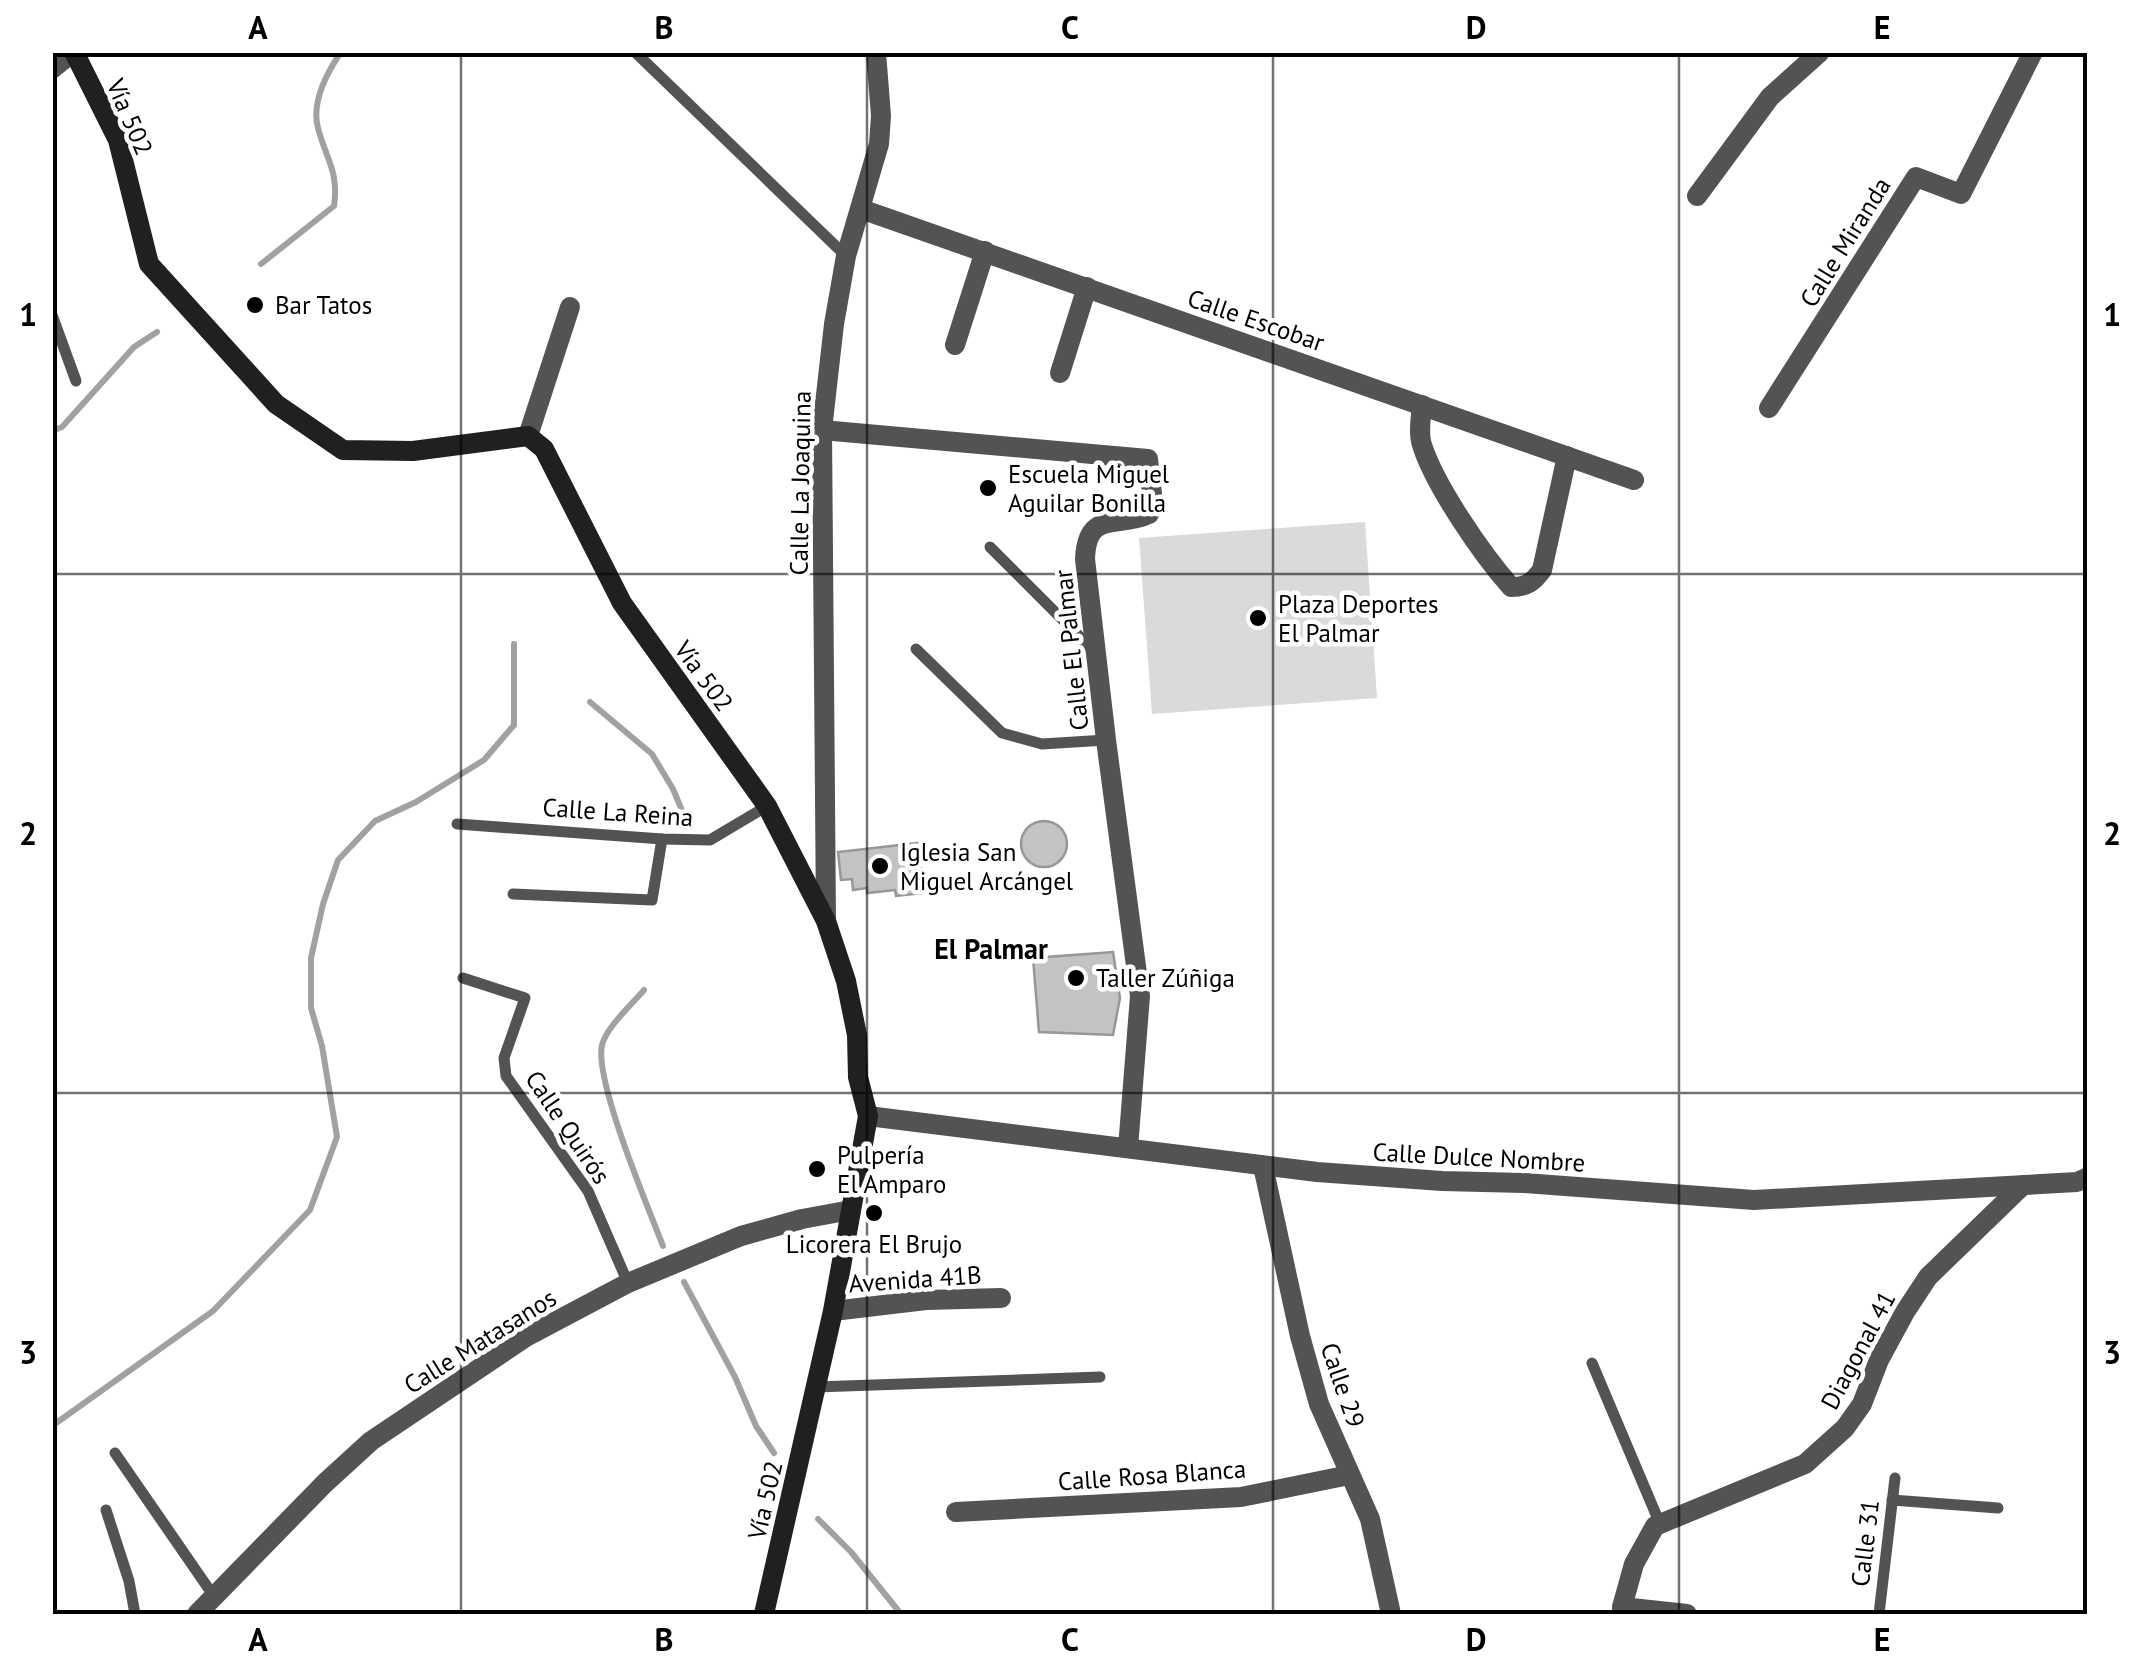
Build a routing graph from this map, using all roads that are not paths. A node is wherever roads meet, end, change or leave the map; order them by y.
1 (74, 52) edge
2 (635, 52) edge
3 (876, 52) edge
4 (1820, 52) edge
5 (2033, 52) edge
6 (52, 69) edge
7 (1696, 196) dead end
8 (861, 209) junction
9 (985, 251) junction
10 (846, 256) junction
11 (1087, 287) junction
12 (570, 307) dead end
13 (52, 314) edge
14 (955, 345) dead end
15 (1060, 374) dead end
16 (76, 381) dead end
17 (1422, 405) junction
18 (1770, 408) dead end
19 (822, 430) junction
20 (528, 436) junction
21 (1567, 456) junction
22 (1634, 480) dead end
23 (990, 548) dead end
24 (916, 649) dead end
25 (1096, 653) junction
26 (1106, 740) junction
27 (767, 806) junction
28 (457, 824) dead end
29 (662, 839) junction
30 (513, 894) dead end
31 (826, 921) junction
32 (463, 978) dead end
33 (868, 1116) junction
34 (1128, 1148) junction
35 (1263, 1166) junction
36 (2088, 1177) edge
37 (2022, 1185) junction
38 (851, 1210) junction
39 (628, 1282) junction
40 (1002, 1298) dead end
41 (833, 1311) junction
42 (1592, 1362) dead end
43 (1100, 1377) dead end
44 (816, 1387) junction
45 (114, 1453) dead end
46 (1350, 1475) junction
47 (1895, 1478) dead end
48 (1892, 1500) junction
49 (1998, 1508) dead end
50 (106, 1510) dead end
51 (956, 1512) dead end
52 (1657, 1524) junction
53 (214, 1595) junction
54 (1623, 1611) edge
55 (135, 1614) edge
56 (196, 1614) edge
57 (764, 1614) edge
58 (1392, 1614) edge
59 (1687, 1614) edge
60 (1879, 1614) edge

1 - 6 street
1 - 20 street, Vía 502
2 - 10 lane
3 - 8 street, Calle La Joaquina
4 - 7 street
5 - 18 street, Calle Miranda
8 - 9 street, Calle Escobar
8 - 10 street, Calle La Joaquina
9 - 11 street, Calle Escobar
9 - 14 street
10 - 19 street, Calle La Joaquina
11 - 15 street
11 - 17 street, Calle Escobar
12 - 20 street
13 - 16 lane
17 - 21 street, Calle Escobar
17 - 21 street
19 - 25 street, Calle El Palmar
19 - 31 street, Calle La Joaquina
20 - 27 street, Vía 502
21 - 22 street, Calle Escobar
23 - 25 lane
24 - 26 lane
25 - 26 street, Calle El Palmar
26 - 34 street, Calle El Palmar
27 - 29 lane, Calle La Reina
27 - 31 street, Vía 502
28 - 29 lane, Calle La Reina
29 - 30 lane
31 - 33 street, Vía 502
32 - 39 lane, Calle Quirós
33 - 34 street, Calle Dulce Nombre
33 - 38 street, Vía 502
34 - 35 street, Calle Dulce Nombre
35 - 37 street, Calle Dulce Nombre
35 - 46 street, Calle 29
36 - 37 street, Calle Dulce Nombre
37 - 52 street, Diagonal 41
38 - 39 street, Calle Matasanos
38 - 41 street, Vía 502
39 - 53 street, Calle Matasanos
40 - 41 street, Avenida 41B
41 - 44 street, Vía 502
42 - 52 lane
43 - 44 lane
44 - 57 street, Vía 502
45 - 53 lane
46 - 51 street, Calle Rosa Blanca
46 - 58 street, Calle 29
47 - 48 lane, Calle 31
48 - 49 lane
48 - 60 lane, Calle 31
50 - 55 lane
52 - 54 street
53 - 56 street, Calle Matasanos
54 - 59 street

